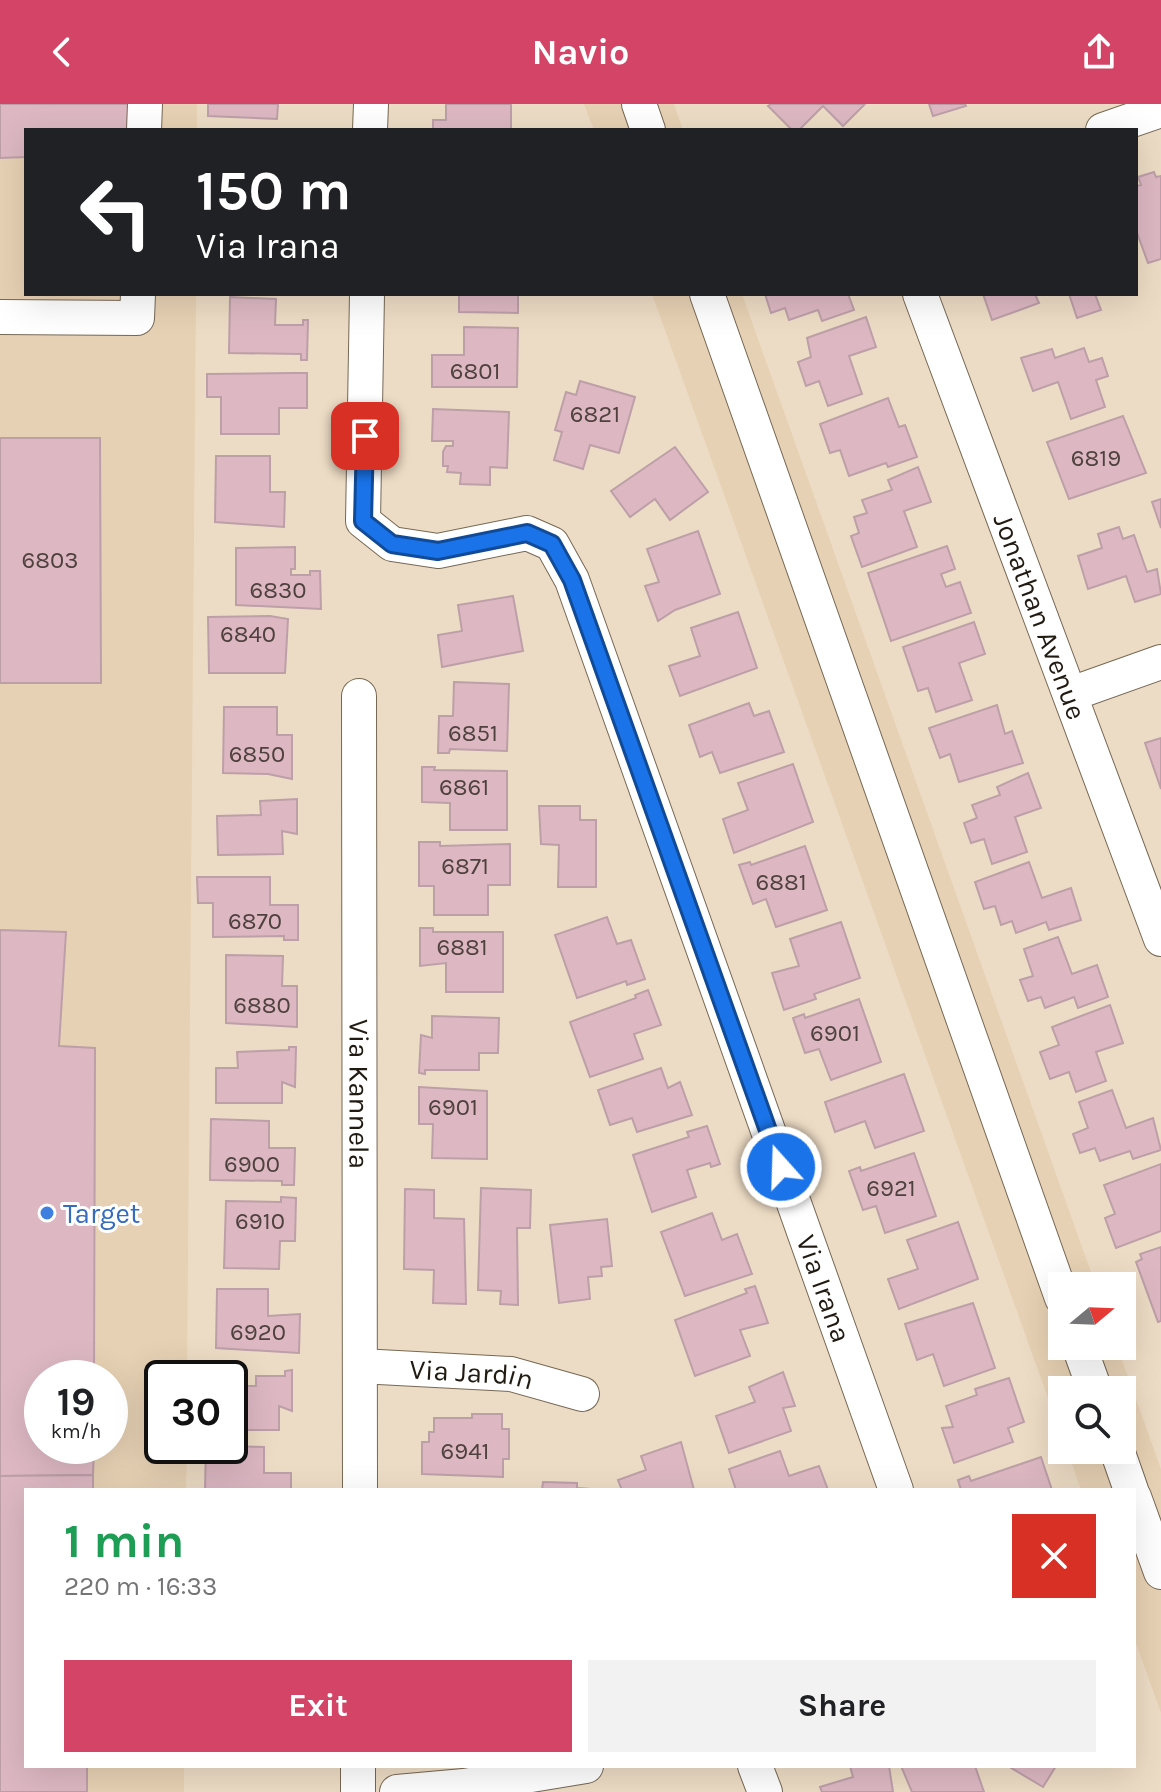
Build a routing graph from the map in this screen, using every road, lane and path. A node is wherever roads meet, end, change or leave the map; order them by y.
1 (145, 104) edge
2 (371, 104) edge
3 (639, 104) edge
4 (1161, 110) edge
5 (144, 128) edge
6 (370, 128) edge
7 (647, 128) edge
8 (1109, 128) edge
9 (138, 296) edge
10 (367, 296) edge
11 (708, 296) edge
12 (921, 296) edge
13 (0, 317) edge
14 (1161, 662) edge
15 (1071, 694) junction
16 (359, 696) dead end
17 (1161, 939) edge
18 (1053, 1272) edge
19 (360, 1366) junction
20 (582, 1394) dead end
21 (1122, 1464) edge
22 (360, 1488) edge
23 (895, 1488) edge
24 (1130, 1488) edge
25 (1136, 1503) edge
26 (1161, 1572) edge
27 (358, 1768) edge
28 (574, 1768) edge
29 (756, 1768) edge
30 (358, 1792) edge
31 (397, 1792) edge
32 (765, 1792) edge

1 - 5 street
2 - 6 street
3 - 7 street
4 - 8 street
9 - 13 street
10 - 23 street, Via Irana
11 - 18 street
12 - 15 street, Jonathan Avenue
14 - 15 street
15 - 17 street, Jonathan Avenue
16 - 19 street, Via Kannela
19 - 20 street, Via Jardin
19 - 22 street, Via Kannela
21 - 24 street
25 - 26 street
27 - 30 street
28 - 31 street
29 - 32 street

